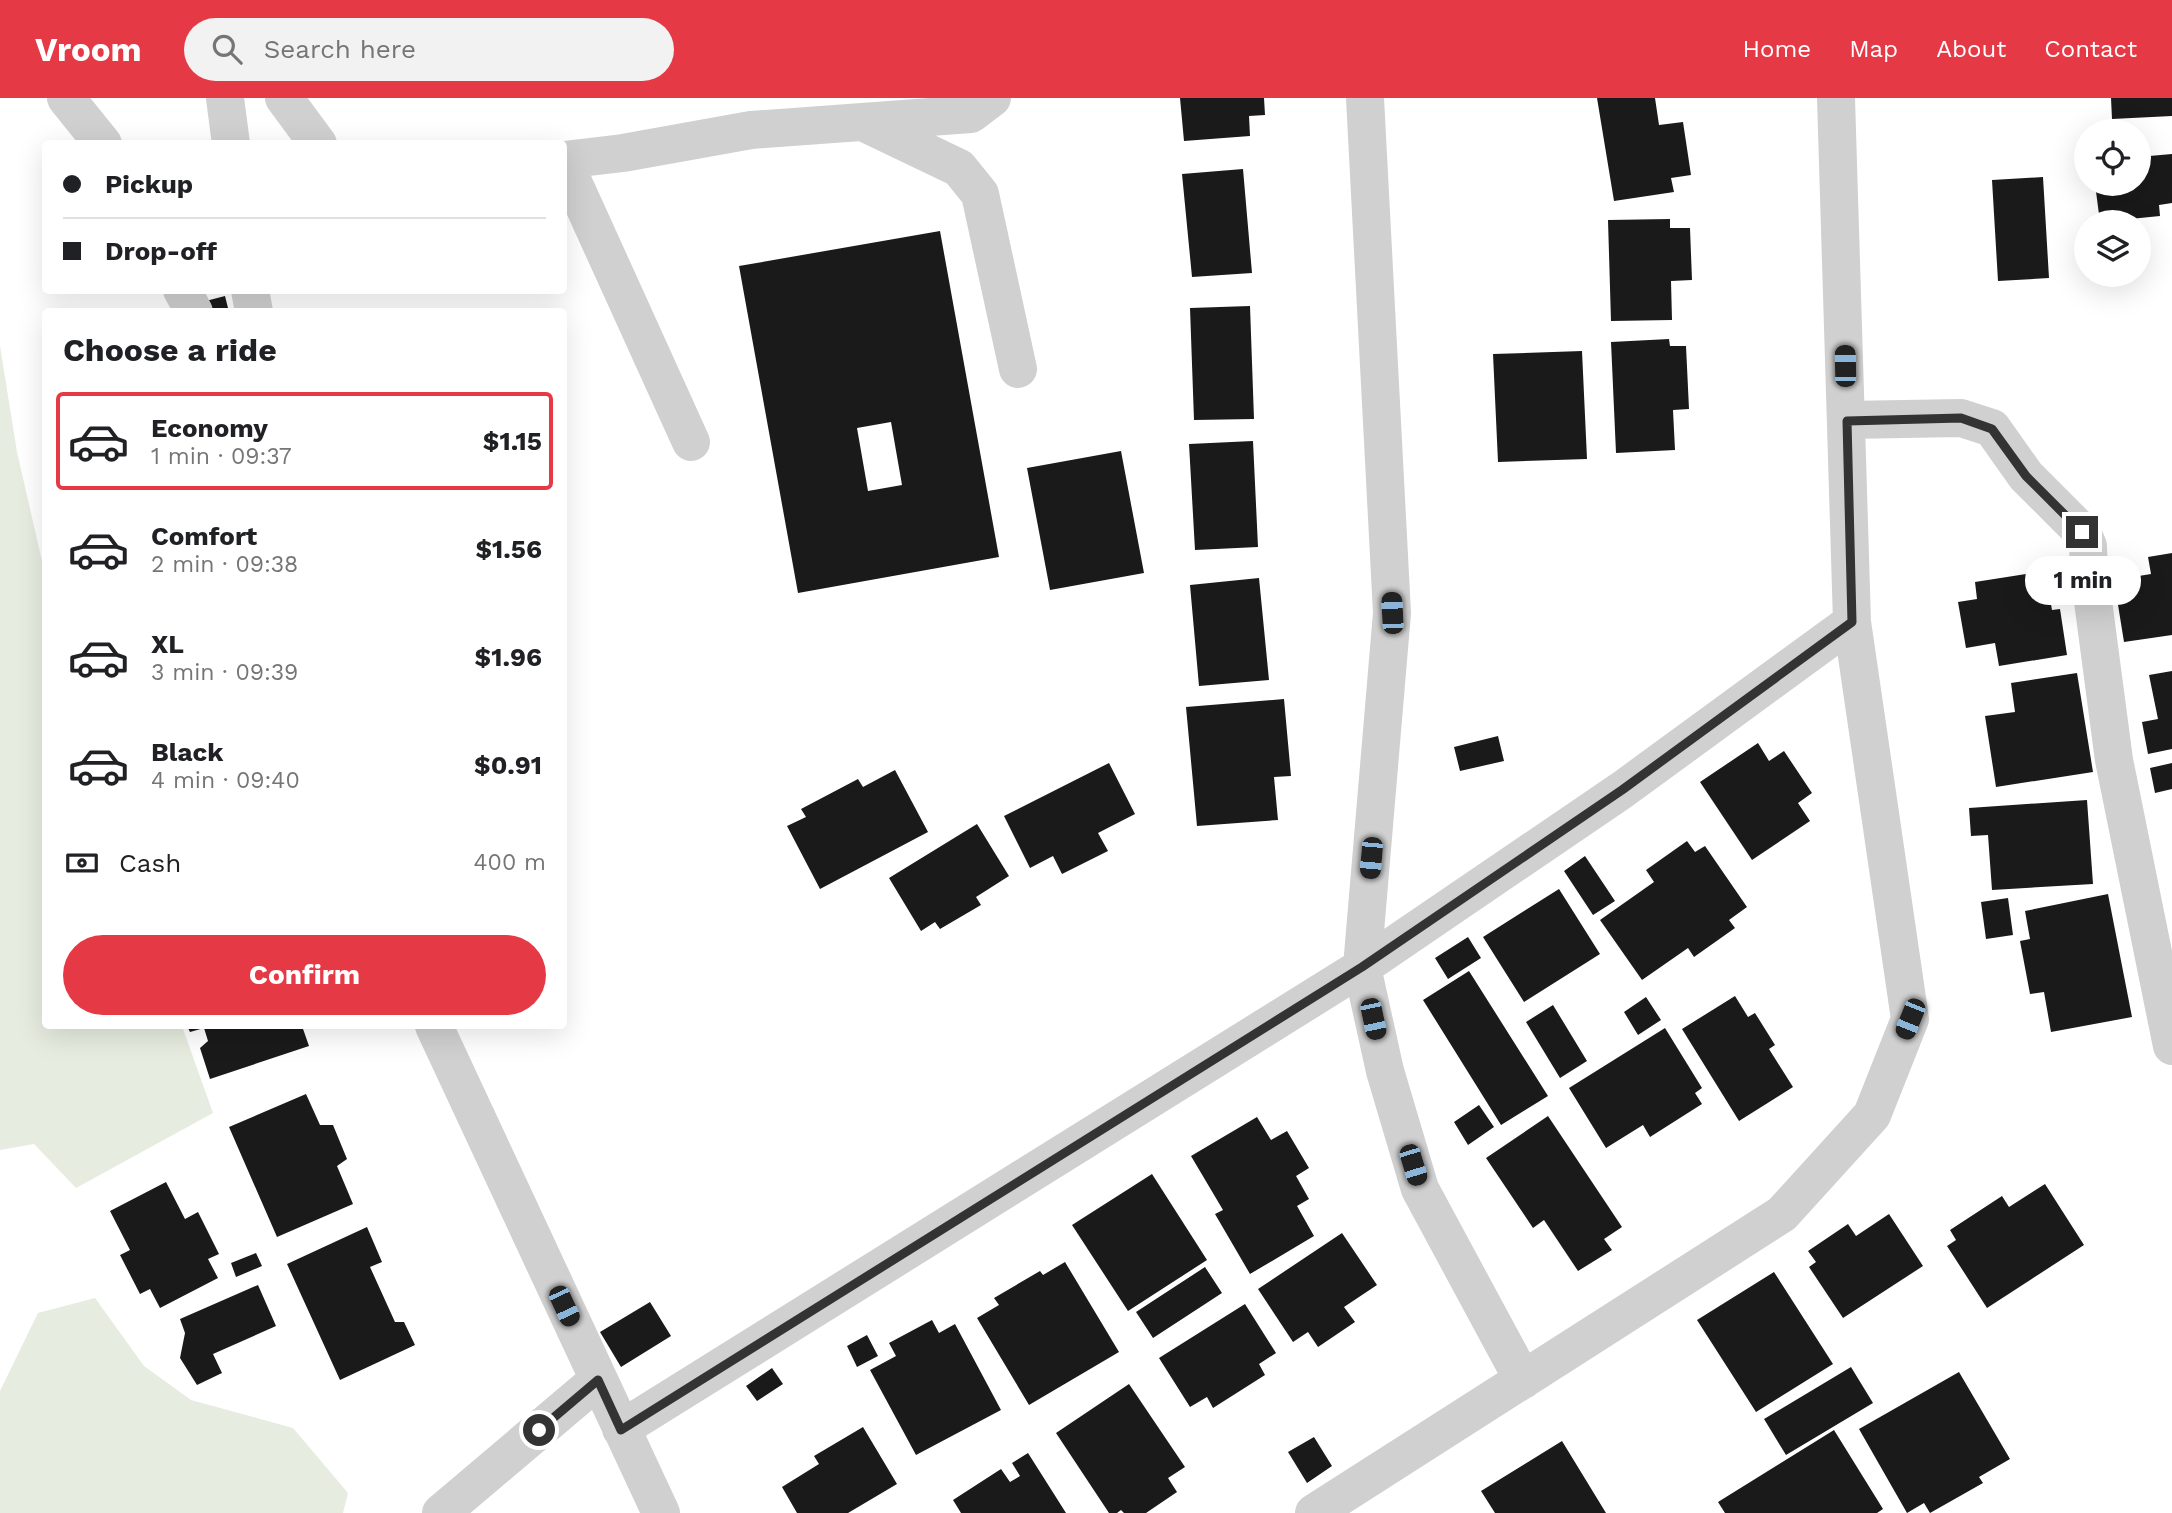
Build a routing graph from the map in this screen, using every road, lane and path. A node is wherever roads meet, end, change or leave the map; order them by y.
1 (66, 98) edge
2 (225, 98) edge
3 (284, 98) edge
4 (992, 98) edge
5 (1365, 98) edge
6 (1836, 98) edge
7 (863, 122) junction
8 (100, 140) edge
9 (230, 140) edge
10 (315, 140) edge
11 (567, 161) edge
12 (567, 168) edge
13 (1018, 369) dead end
14 (1847, 421) junction
15 (691, 442) dead end
16 (1852, 622) junction
17 (1362, 967) junction
18 (435, 1029) edge
19 (2172, 1046) edge
20 (598, 1380) junction
21 (1523, 1380) junction
22 (621, 1430) junction
23 (441, 1513) edge
24 (661, 1513) edge
25 (1314, 1513) edge

1 - 8 street
2 - 9 street
3 - 10 street
4 - 7 street
5 - 17 street
6 - 14 street
7 - 11 street
7 - 13 street
12 - 15 street
14 - 16 street
14 - 19 street
16 - 17 street
16 - 21 street
17 - 21 street
17 - 22 street
18 - 20 street
20 - 22 street
20 - 23 street
21 - 25 street
22 - 24 street

